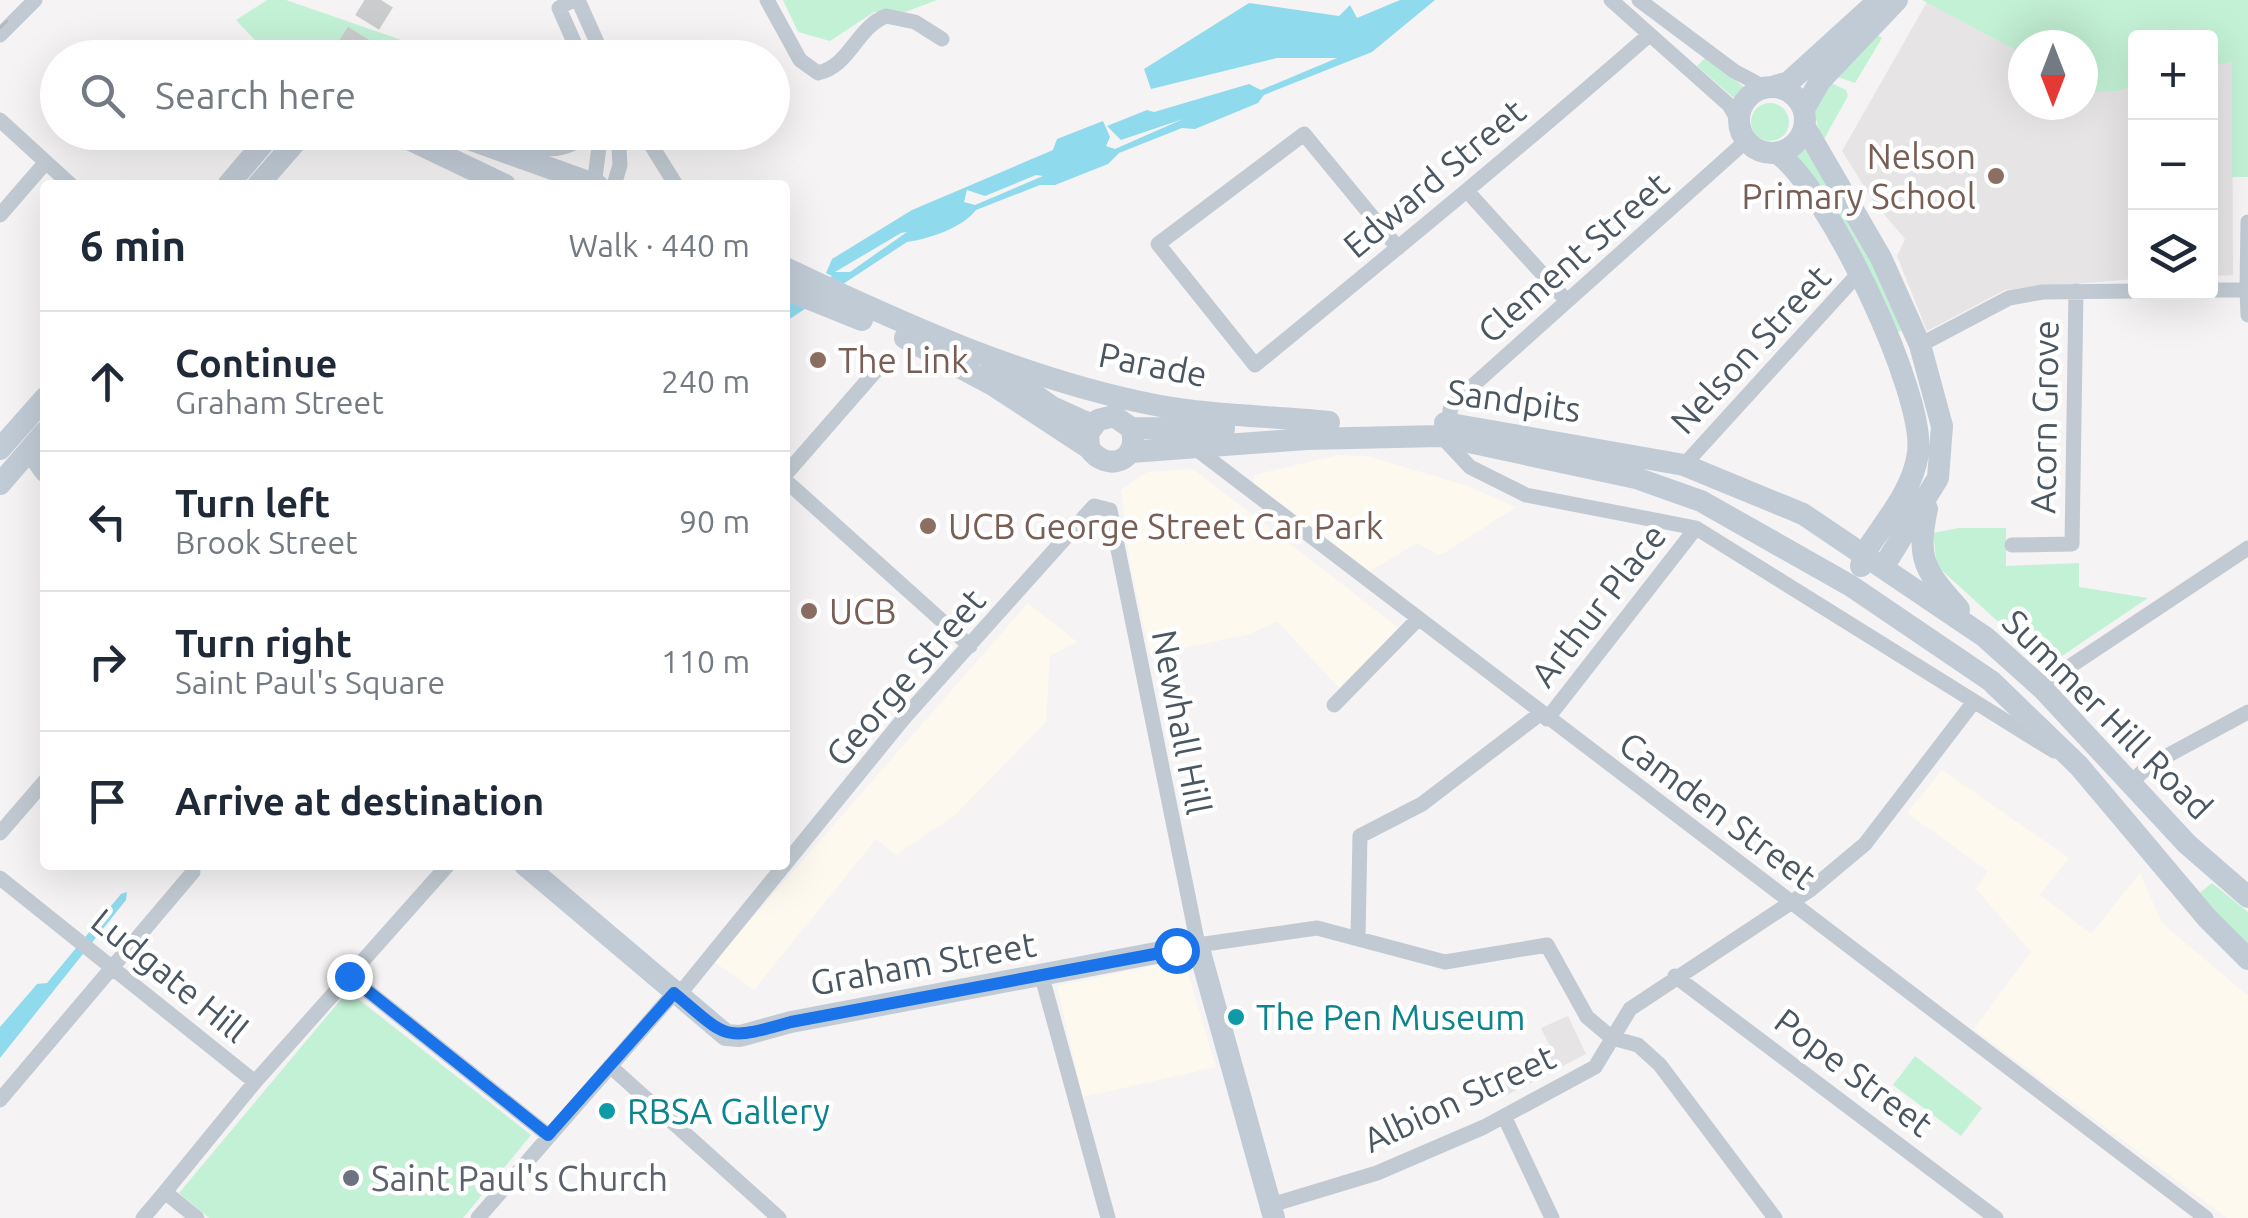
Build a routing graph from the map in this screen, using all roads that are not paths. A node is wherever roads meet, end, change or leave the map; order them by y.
1 (35, 0) edge
2 (767, 0) edge
3 (1611, 0) edge
4 (1639, 0) edge
5 (1878, 0) edge
6 (1898, 0) edge
7 (566, 2) edge
8 (0, 35) edge
9 (1649, 35) junction
10 (942, 39) dead end
11 (576, 40) edge
12 (592, 40) edge
13 (789, 40) edge
14 (790, 42) edge
15 (1769, 87) junction
16 (1804, 118) junction
17 (0, 120) edge
18 (1742, 131) junction
19 (258, 150) edge
20 (288, 150) edge
21 (429, 150) edge
22 (499, 150) edge
23 (599, 150) edge
24 (619, 150) edge
25 (654, 150) edge
26 (1777, 153) junction
27 (46, 162) junction
28 (66, 180) edge
29 (232, 180) edge
30 (262, 180) edge
31 (494, 180) edge
32 (581, 180) edge
33 (596, 180) edge
34 (616, 180) edge
35 (673, 180) edge
36 (1467, 191) junction
37 (0, 216) edge
38 (2248, 222) edge
39 (1398, 248) junction
40 (1860, 274) junction
41 (797, 287) edge
42 (2218, 290) edge
43 (2247, 290) edge
44 (2128, 291) edge
45 (2076, 292) junction
46 (836, 301) junction
47 (1566, 301) junction
48 (2248, 316) edge
49 (1920, 344) junction
50 (968, 349) junction
51 (880, 366) dead end
52 (40, 408) edge
53 (1329, 422) junction
54 (1445, 430) junction
55 (1090, 437) junction
56 (1131, 440) junction
57 (22, 442) edge
58 (1195, 447) junction
59 (40, 465) edge
60 (1684, 465) junction
61 (790, 472) edge
62 (790, 483) edge
63 (0, 484) edge
64 (1932, 491) junction
65 (1110, 510) joint
66 (1696, 528) junction
67 (2012, 545) dead end
68 (2248, 548) edge
69 (1864, 570) junction
70 (1418, 619) junction
71 (1985, 636) junction
72 (970, 646) junction
73 (2042, 689) junction
74 (1974, 702) junction
75 (1334, 705) dead end
76 (2248, 712) edge
77 (1544, 716) junction
78 (2079, 766) junction
79 (2129, 784) junction
80 (40, 787) edge
81 (0, 834) edge
82 (790, 856) edge
83 (444, 870) edge
84 (531, 870) edge
85 (779, 870) edge
86 (193, 872) dead end
87 (0, 878) edge
88 (2248, 897) edge
89 (1790, 902) junction
90 (1358, 937) junction
91 (1198, 945) junction
92 (2248, 958) edge
93 (115, 967) junction
94 (349, 976) junction
95 (1675, 976) junction
96 (1042, 977) junction
97 (676, 995) junction
98 (1612, 1038) junction
99 (610, 1066) junction
100 (255, 1082) junction
101 (0, 1100) edge
102 (1504, 1116) junction
103 (548, 1135) junction
104 (164, 1192) junction
105 (1273, 1212) edge
106 (143, 1218) edge
107 (197, 1218) edge
108 (478, 1218) edge
109 (778, 1218) edge
110 (1108, 1218) edge
111 (1552, 1218) edge
112 (1775, 1218) edge
113 (1996, 1218) edge
114 (2206, 1218) edge

1 - 8 street
2 - 13 street
3 - 9 street
4 - 15 street
5 - 15 main road
6 - 16 main road
7 - 11 street
7 - 12 street
9 - 18 street
9 - 36 street, Edward Street
10 - 14 street
15 - 16 main road
15 - 18 main road
16 - 26 main road
16 - 49 main road
17 - 27 street
18 - 26 main road
18 - 47 street, Clement Street
19 - 29 main road
20 - 30 main road
21 - 31 main road
22 - 32 main road
23 - 33 street
24 - 34 street
25 - 35 street
26 - 40 main road
27 - 28 street
27 - 37 street
36 - 39 street, Edward Street
36 - 47 street
38 - 43 street
39 - 39 street, Edward Street
40 - 60 street, Nelson Street
40 - 69 main road
41 - 46 main road
42 - 43 street
43 - 48 street
44 - 45 street
45 - 49 street
45 - 67 street, Acorn Grove
46 - 50 main road, Parade
46 - 55 main road
47 - 54 street, Clement Street
49 - 64 main road
50 - 53 main road, Parade
50 - 55 main road, Parade
51 - 61 street
52 - 57 main road
53 - 54 main road, Sandpits
53 - 56 main road, Sandpits
54 - 58 main road, Sandpits
54 - 60 main road, Sandpits
54 - 66 street
54 - 69 main road, Sandpits
55 - 56 main road
55 - 56 main road
56 - 58 main road, Sandpits
57 - 59 main road
57 - 63 main road
58 - 70 street, Camden Street
60 - 69 main road, Sandpits
62 - 72 street
64 - 69 main road
64 - 71 main road
65 - 72 street, George Street
65 - 91 street, Newhall Hill
66 - 74 street, Summer Hill Road
66 - 77 street, Arthur Place
68 - 73 street
69 - 71 main road, Summer Hill Road
69 - 78 main road, Summer Hill Road
70 - 75 street
70 - 77 street, Camden Street
71 - 73 main road, Summer Hill Road
72 - 82 street, George Street
73 - 79 main road, Summer Hill Road
74 - 78 street, Summer Hill Road
74 - 89 street, Albion Street
76 - 79 street
77 - 89 street, Camden Street
77 - 90 street, Arthur Place
78 - 92 main road, Summer Hill Road
79 - 88 main road, Summer Hill Road
80 - 81 street
83 - 94 street
84 - 97 main road, Graham Street
85 - 97 street, George Street
86 - 93 street
87 - 93 street, Ludgate Hill
89 - 95 street, Albion Street
89 - 114 street, Camden Street
90 - 91 street
90 - 98 street
91 - 96 main road, Graham Street
91 - 105 main road
93 - 100 street, Ludgate Hill
93 - 101 street
94 - 100 street
94 - 103 street
95 - 98 street, Albion Street
95 - 113 street, Pope Street
96 - 97 main road, Graham Street
96 - 110 street
97 - 99 street, George Street
98 - 102 street, Albion Street
98 - 112 street
99 - 103 street, George Street
99 - 109 street
100 - 104 street
102 - 105 street, Albion Street
102 - 111 street
103 - 108 street, George Street
104 - 106 street
104 - 107 street

